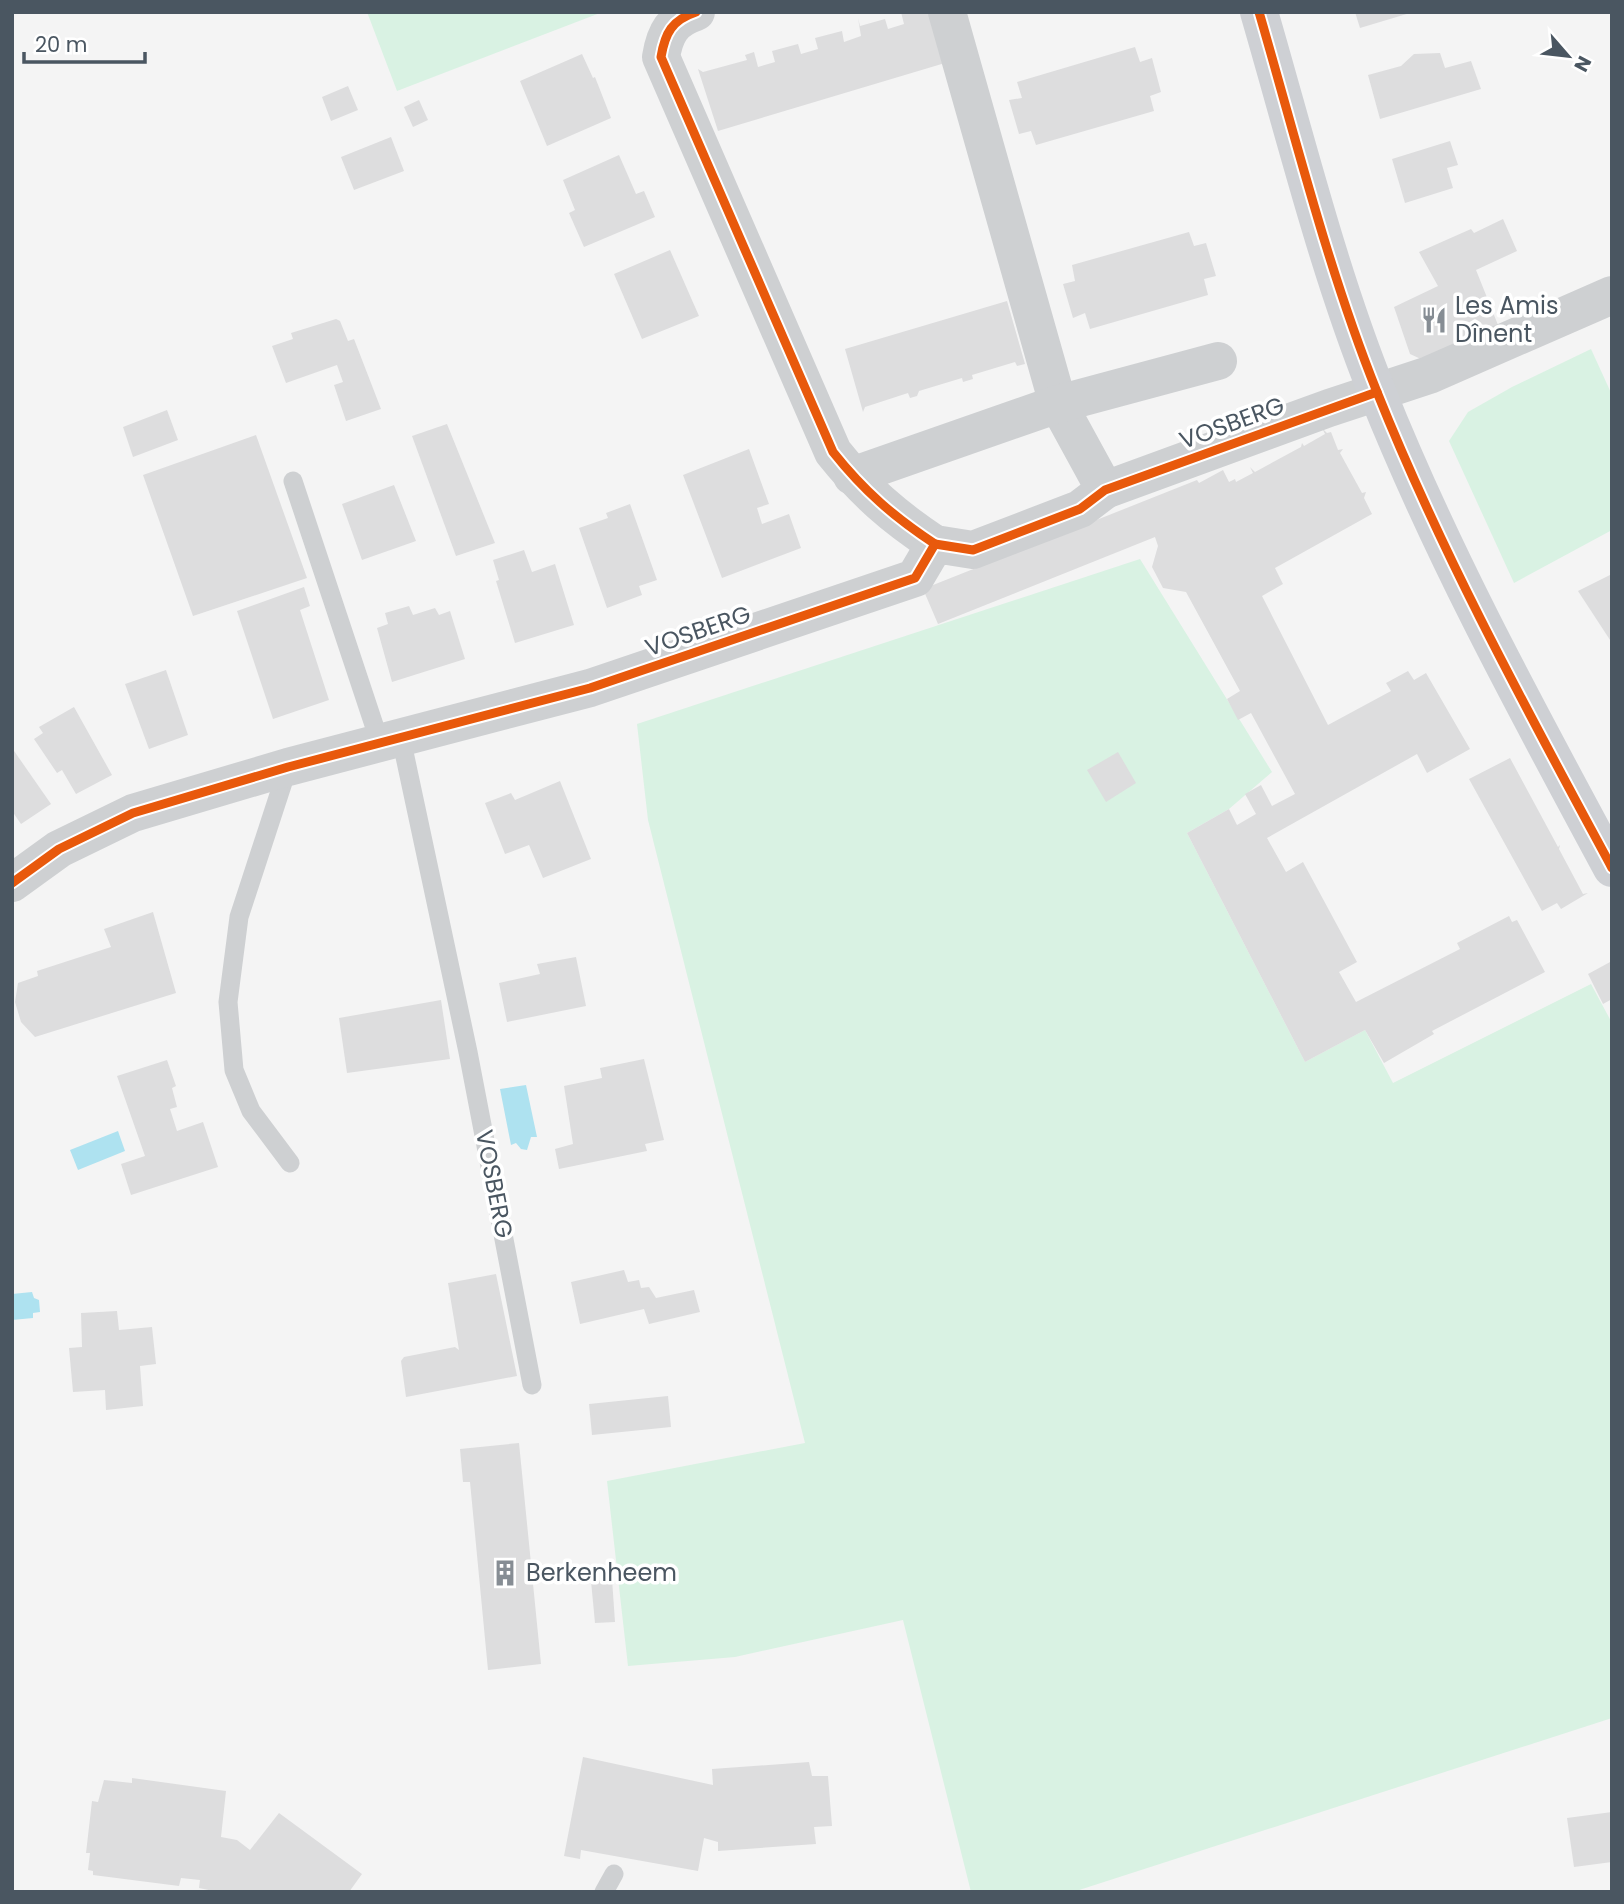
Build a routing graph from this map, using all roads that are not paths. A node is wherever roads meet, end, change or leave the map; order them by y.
1 (696, 12) edge
2 (947, 12) edge
3 (1259, 12) edge
4 (1612, 295) edge
5 (1218, 360) dead end
6 (1377, 392) junction
7 (1058, 404) junction
8 (852, 476) junction
9 (293, 481) dead end
10 (1105, 491) junction
11 (936, 544) junction
12 (391, 740) junction
13 (288, 767) junction
14 (1612, 868) edge
15 (12, 883) edge
16 (290, 1163) dead end
17 (532, 1385) dead end
18 (614, 1874) dead end
19 (604, 1892) edge

1 - 8 street
2 - 7 street
3 - 6 main road
4 - 6 street, VOSBERG
5 - 7 street
6 - 10 street, VOSBERG
6 - 14 main road
7 - 8 street
7 - 10 street
8 - 11 street
9 - 12 lane, VOSBERG
10 - 11 street, VOSBERG
11 - 12 street, VOSBERG
12 - 13 street, VOSBERG
12 - 17 lane, VOSBERG
13 - 15 street, VOSBERG
13 - 16 lane
18 - 19 lane

